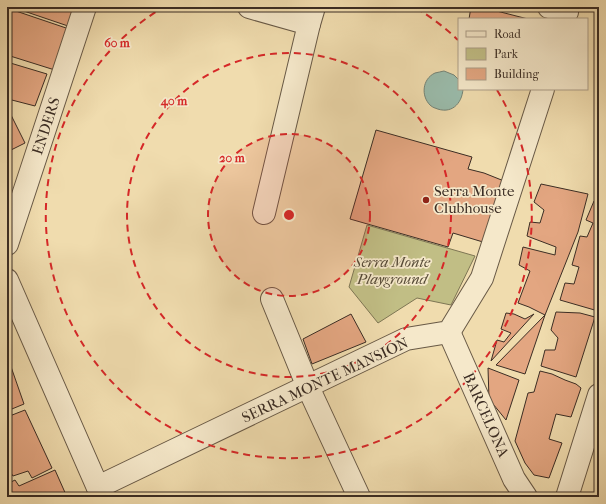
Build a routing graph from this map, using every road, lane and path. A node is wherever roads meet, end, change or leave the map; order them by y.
1 (85, 7) edge
2 (249, 7) edge
3 (311, 15) edge
4 (543, 90) edge
5 (264, 213) dead end
6 (7, 244) edge
7 (7, 280) edge
8 (272, 299) dead end
9 (449, 332) junction
10 (308, 387) junction
11 (599, 395) edge
12 (100, 492) edge
13 (359, 497) edge
14 (526, 497) edge
15 (567, 497) edge

1 - 6 street, ENDERS
2 - 3 street
3 - 5 street
4 - 9 street
7 - 12 street
8 - 10 street
9 - 10 street, SERRA MONTE MANSION
9 - 14 street, BARCELONA
10 - 12 street, SERRA MONTE MANSION
10 - 13 street
11 - 15 street

